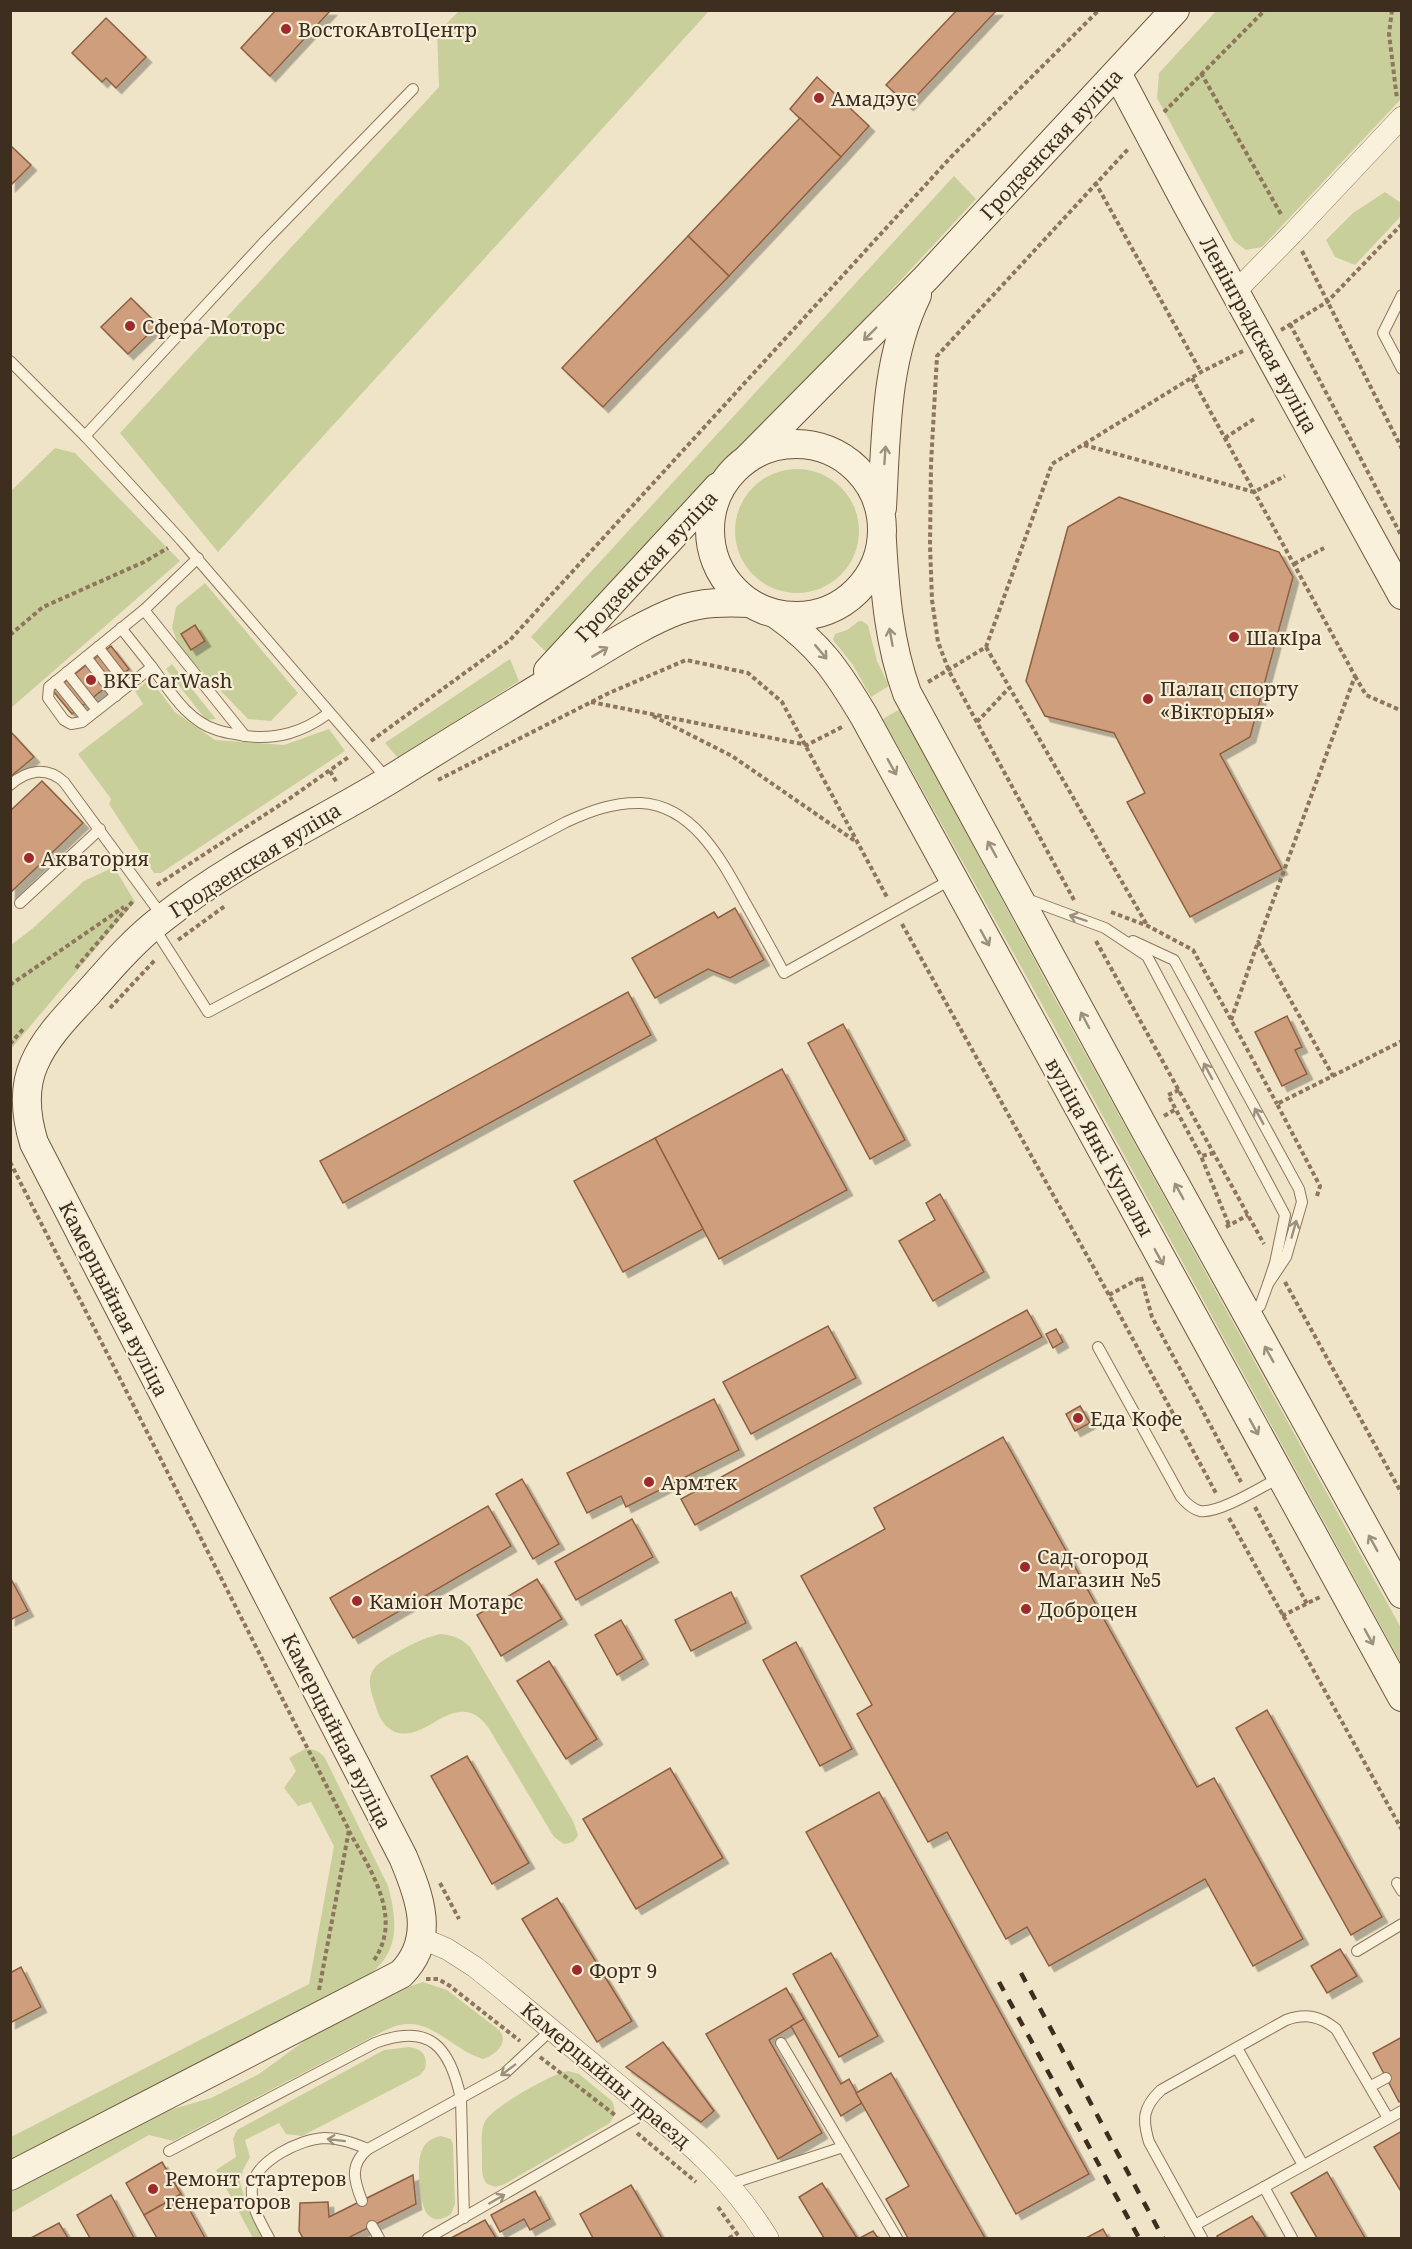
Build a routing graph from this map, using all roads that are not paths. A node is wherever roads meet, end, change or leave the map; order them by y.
1 (1175, 10) edge
2 (1117, 73) junction
3 (413, 88) dead end
4 (1400, 112) edge
5 (926, 278) junction
6 (1235, 292) junction
7 (1401, 296) edge
8 (10, 361) edge
9 (1401, 369) edge
10 (85, 436) junction
11 (748, 458) junction
12 (727, 478) junction
13 (881, 513) junction
14 (882, 541) junction
15 (198, 558) junction
16 (1401, 595) edge
17 (750, 603) junction
18 (144, 610) junction
19 (776, 614) junction
20 (122, 628) junction
21 (98, 647) junction
22 (86, 657) junction
23 (152, 667) junction
24 (67, 672) junction
25 (56, 681) junction
26 (128, 686) junction
27 (116, 696) junction
28 (513, 703) junction
29 (97, 710) junction
30 (329, 713) junction
31 (86, 718) junction
32 (245, 736) junction
33 (388, 781) junction
34 (10, 785) edge
35 (100, 830) junction
36 (952, 879) junction
37 (1015, 890) junction
38 (20, 903) dead end
39 (1105, 928) junction
40 (161, 930) junction
41 (23, 1097) joint
42 (1276, 1266) junction
43 (1248, 1316) junction
44 (1098, 1347) dead end
45 (1281, 1476) junction
46 (1401, 1594) edge
47 (1401, 1697) edge
48 (1401, 1924) edge
49 (421, 1938) junction
50 (1357, 1951) dead end
51 (551, 2030) junction
52 (781, 2043) dead end
53 (1236, 2048) junction
54 (1386, 2078) dead end
55 (1371, 2086) junction
56 (461, 2099) junction
57 (649, 2110) junction
58 (1401, 2111) edge
59 (1388, 2118) junction
60 (843, 2147) junction
61 (368, 2149) junction
62 (169, 2151) dead end
63 (1303, 2165) junction
64 (10, 2176) edge
65 (730, 2184) junction
66 (1264, 2187) junction
67 (362, 2201) dead end
68 (464, 2218) junction
69 (1195, 2225) junction
70 (372, 2226) dead end
71 (269, 2238) edge
72 (379, 2238) edge
73 (428, 2238) edge
74 (768, 2238) edge
75 (897, 2238) edge
76 (1202, 2238) edge
77 (1292, 2238) edge

1 - 2 main road, Гродзенская вуліца
2 - 5 main road, Гродзенская вуліца
2 - 6 main road, Ленінградская вуліца
3 - 10 lane
4 - 6 street
5 -> 11 main road, Гродзенская вуліца
13 -> 5 main road, Гродзенская вуліца
6 - 16 main road, Ленінградская вуліца
7 - 9 lane
8 - 10 lane
10 - 15 lane
11 - 12 main road
11 - 13 main road
12 - 17 main road
12 - 28 main road, Гродзенская вуліца
13 - 14 main road
14 - 19 main road
37 -> 14 main road
15 - 18 lane
15 - 30 lane
17 - 19 main road
28 -> 17 main road, Гродзенская вуліца
18 - 20 lane
18 - 32 lane
19 -> 36 main road, вуліца Янкі Купалы
20 - 21 lane
20 - 23 lane
21 - 22 lane
21 - 26 lane
22 - 24 lane
22 - 27 lane
23 - 26 lane
23 - 32 lane
24 - 25 lane
24 - 29 lane
25 - 31 lane
25 - 31 lane
26 - 27 lane
27 - 29 lane
28 - 33 main road, Гродзенская вуліца
29 - 31 lane
30 - 32 lane
30 - 33 lane
33 - 40 main road, Гродзенская вуліца
34 - 35 lane
35 - 38 lane
35 - 40 lane
36 - 40 lane
36 -> 45 main road, вуліца Янкі Купалы
39 -> 37 lane
43 -> 37 main road
42 -> 39 lane
42 -> 39 lane
40 - 41 main road, Гродзенская вуліца
41 - 49 main road, Камерцыйная вуліца
42 - 43 lane
46 -> 43 main road
44 - 45 lane
45 -> 47 main road, вуліца Янкі Купалы
48 - 50 lane
49 - 51 street, Камерцыйны праезд
49 - 64 main road, Камерцыйная вуліца
51 -> 56 lane
51 - 57 street, Камерцыйны праезд
52 - 60 lane
53 - 55 lane
53 - 63 lane
53 - 69 lane
54 - 55 lane
55 - 59 lane
56 - 61 lane
56 - 62 lane
56 - 68 lane
57 - 65 street, Камерцыйны праезд
68 -> 57 lane
58 - 59 lane
59 - 63 lane
60 - 65 lane
60 - 75 lane
61 - 67 lane
61 -> 71 lane
63 - 66 lane
65 - 74 street, Камерцыйны праезд
66 - 69 lane
66 - 77 lane
68 - 73 lane
69 - 76 lane
70 - 72 lane

